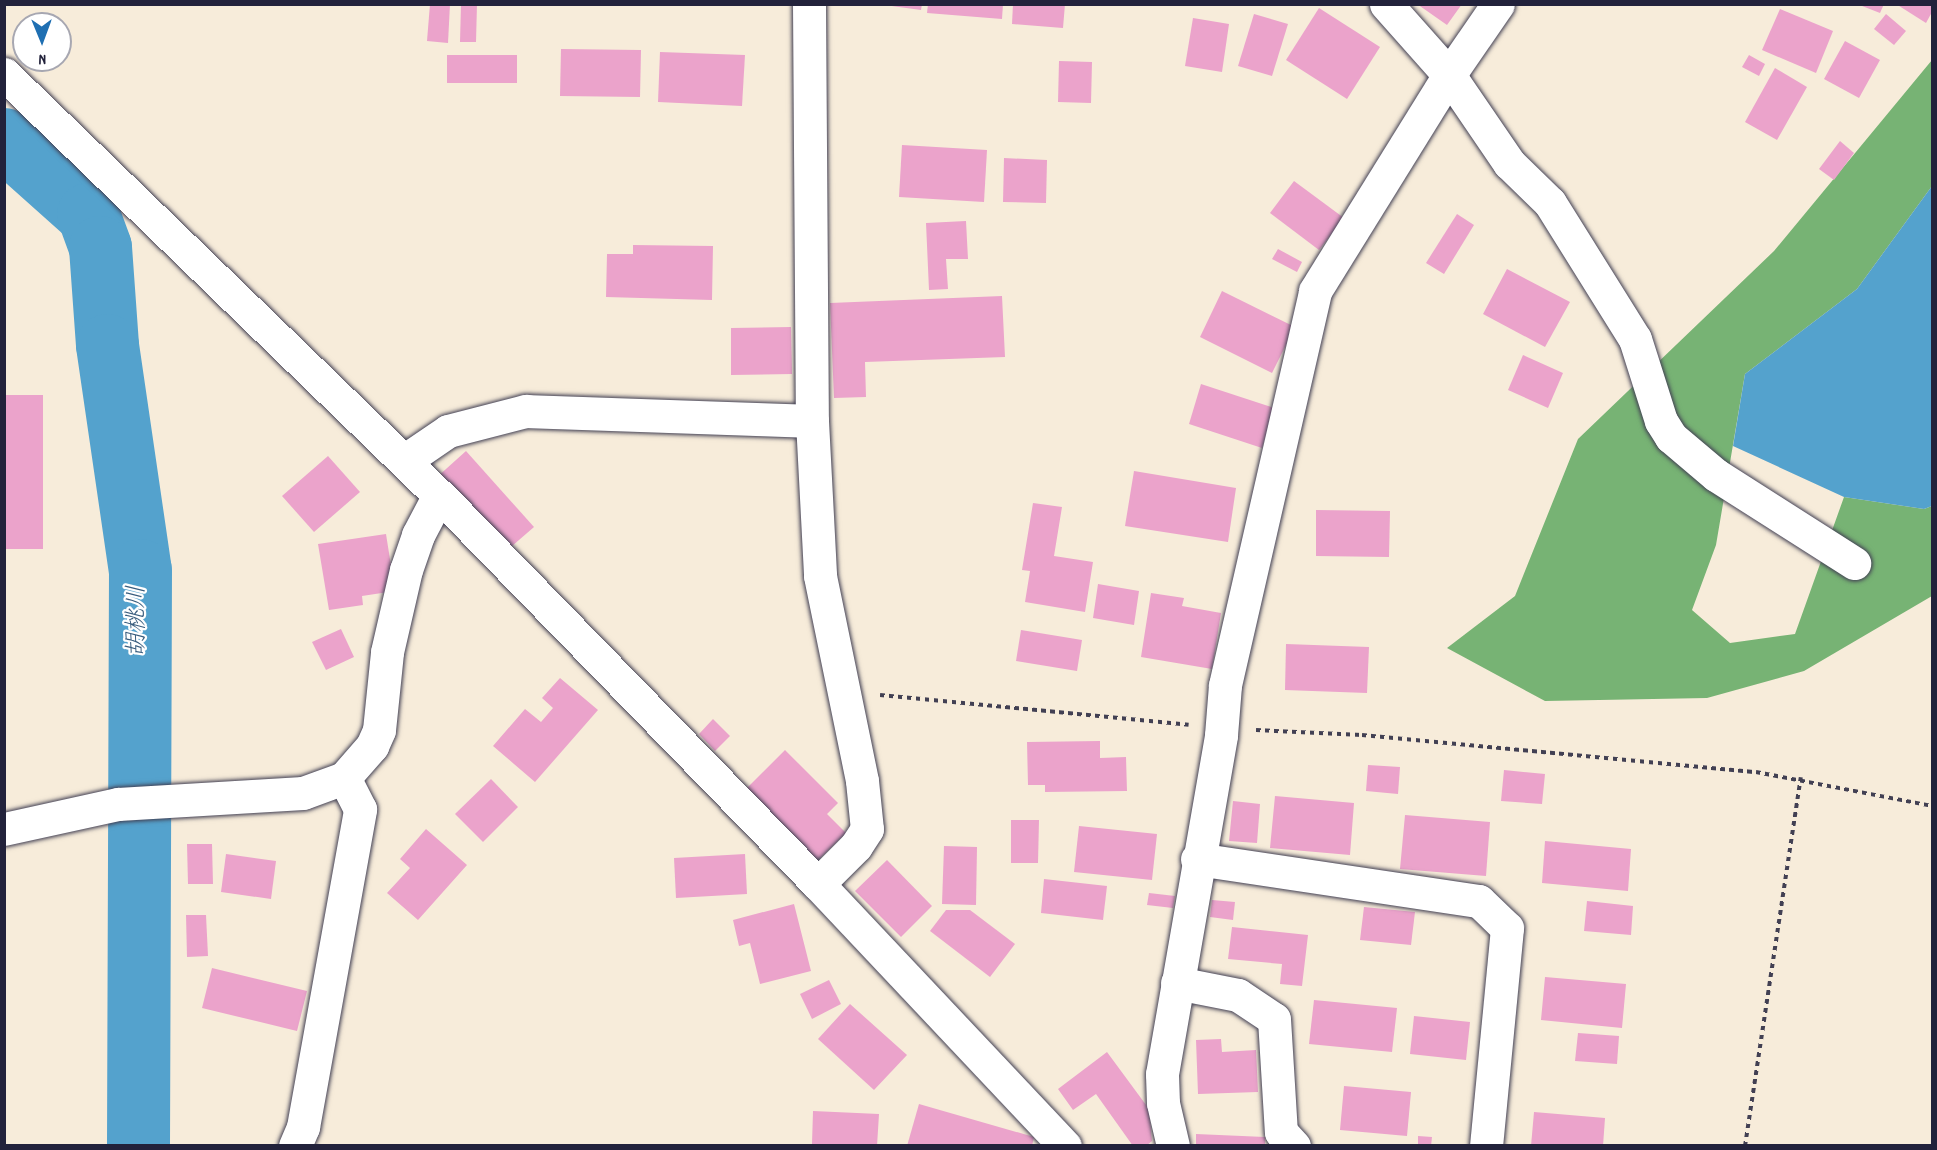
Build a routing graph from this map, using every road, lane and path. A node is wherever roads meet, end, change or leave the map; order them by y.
1 (809, 4) edge
2 (1386, 4) edge
3 (1498, 4) edge
4 (4, 74) edge
5 (1449, 75) junction
6 (812, 421) junction
7 (404, 461) junction
8 (439, 495) junction
9 (1854, 562) dead end
10 (843, 691) junction
11 (1222, 728) junction
12 (1800, 777) junction
13 (344, 778) junction
14 (1932, 806) edge
15 (4, 829) edge
16 (1197, 859) junction
17 (818, 884) junction
18 (1178, 983) junction
19 (295, 1146) edge
20 (1065, 1146) edge
21 (1173, 1146) edge
22 (1294, 1146) edge
23 (1486, 1146) edge
24 (1745, 1146) edge

1 - 6 street
2 - 5 street
3 - 5 street
4 - 7 street
5 - 9 street
5 - 11 street
6 - 7 street
6 - 10 street
7 - 8 street
8 - 13 street
8 - 17 street
10 - 11 path
10 - 17 street
11 - 12 path
11 - 16 street
12 - 14 path
12 - 24 path
13 - 15 street
13 - 19 street
16 - 18 street
16 - 23 street
17 - 20 street
18 - 21 street
18 - 22 street

